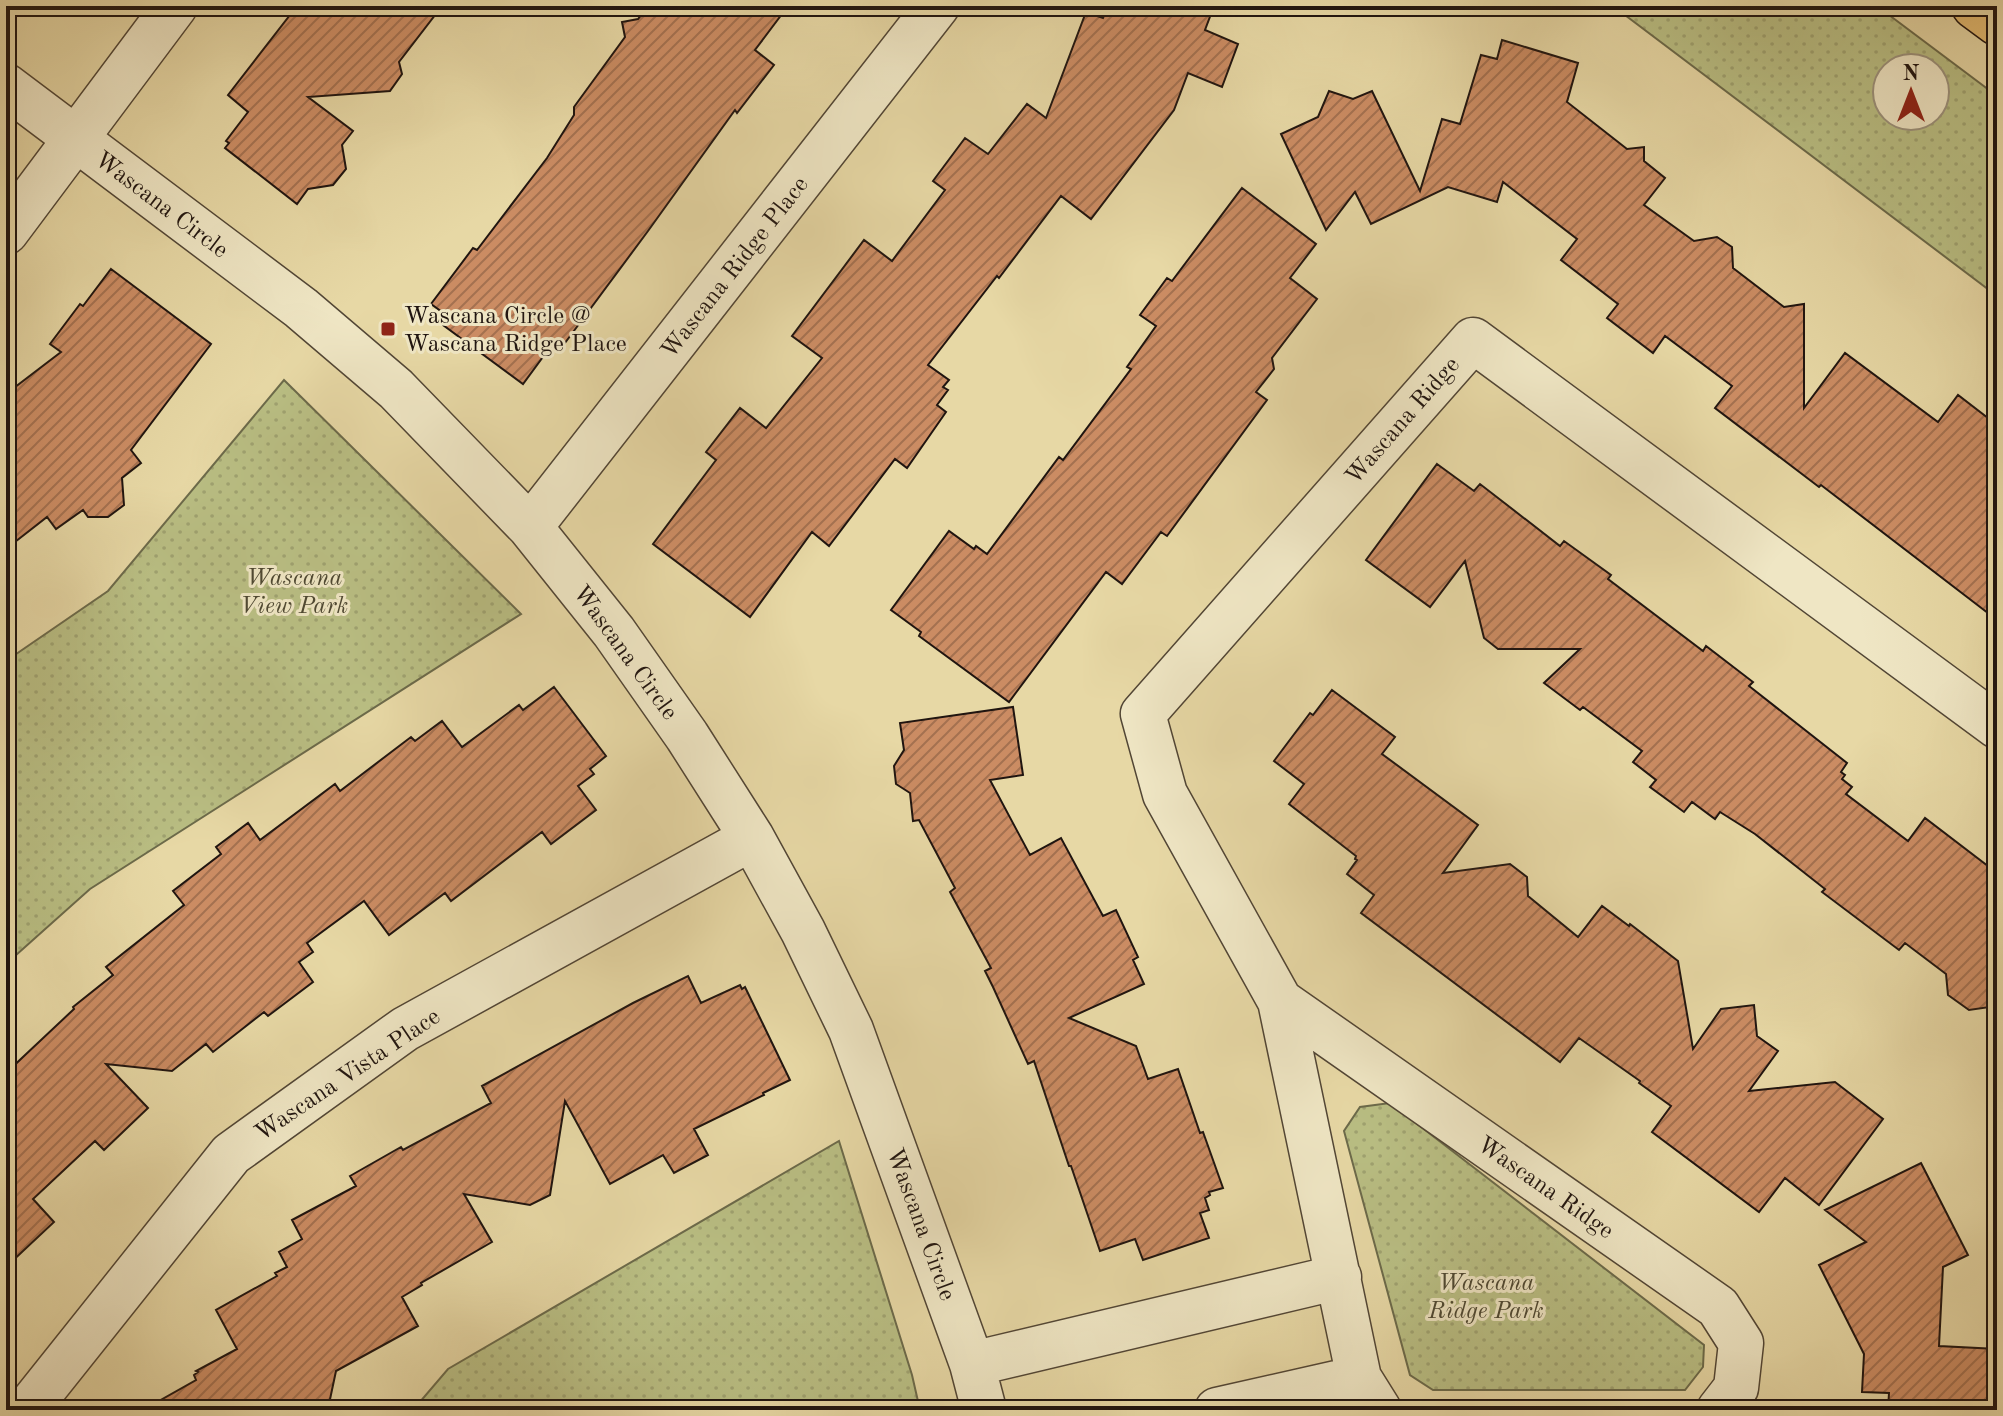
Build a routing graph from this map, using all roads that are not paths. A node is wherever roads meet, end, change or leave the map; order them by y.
1 (175, 6) edge
2 (937, 6) edge
3 (1974, 6) edge
4 (1997, 23) edge
5 (6, 86) edge
6 (75, 138) junction
7 (6, 232) edge
8 (530, 527) junction
9 (1997, 726) edge
10 (752, 838) junction
11 (1280, 1001) junction
12 (1339, 1277) junction
13 (972, 1364) junction
14 (1369, 1394) edge
15 (27, 1410) edge
16 (984, 1410) edge
17 (1217, 1410) edge
18 (1719, 1410) edge

1 - 6 street
2 - 8 street, Wascana Ridge Place
3 - 4 main road
5 - 6 street, Wascana Circle
6 - 7 street
6 - 8 street, Wascana Circle
8 - 10 street, Wascana Circle
9 - 11 street, Wascana Ridge
10 - 13 street, Wascana Circle
10 - 15 street, Wascana Vista Place
11 - 12 street, Wascana Ridge
11 - 18 street, Wascana Ridge
12 - 13 street
12 - 14 street, Wascana Ridge
13 - 16 street, Wascana Circle
14 - 17 street, Wascana Ridge

